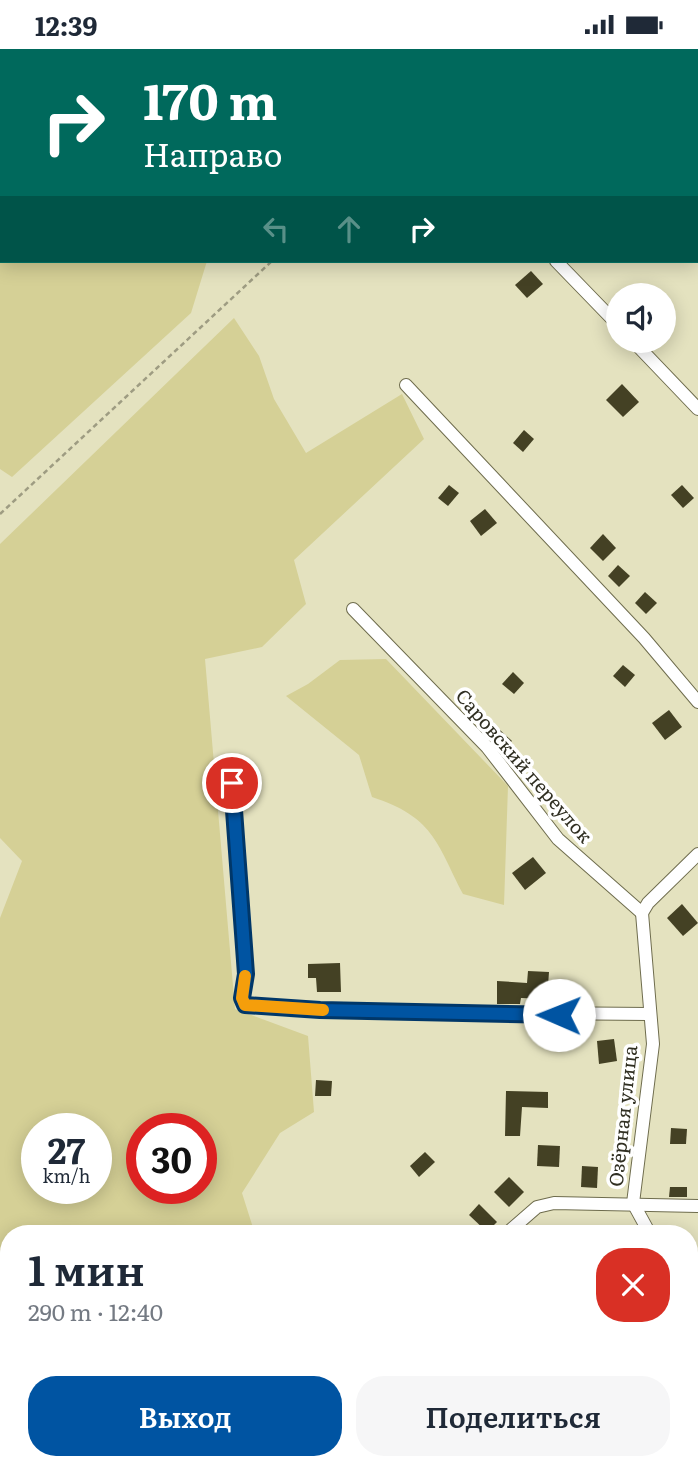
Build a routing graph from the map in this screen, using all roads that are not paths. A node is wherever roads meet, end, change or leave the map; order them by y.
1 (558, 263) edge
2 (606, 313) edge
3 (644, 353) edge
4 (406, 385) dead end
5 (698, 409) edge
6 (353, 609) dead end
7 (698, 702) edge
8 (232, 783) dead end
9 (698, 854) edge
10 (642, 913) junction
11 (648, 1014) junction
12 (633, 1203) junction
13 (698, 1206) edge
14 (516, 1225) edge
15 (645, 1225) edge

1 - 2 street
3 - 5 street
4 - 7 street
6 - 10 street, Саровский переулок
8 - 11 street
9 - 10 street
10 - 11 street, Озёрная улица
11 - 12 street, Озёрная улица
12 - 13 street
12 - 14 street
12 - 15 street, Озёрная улица

